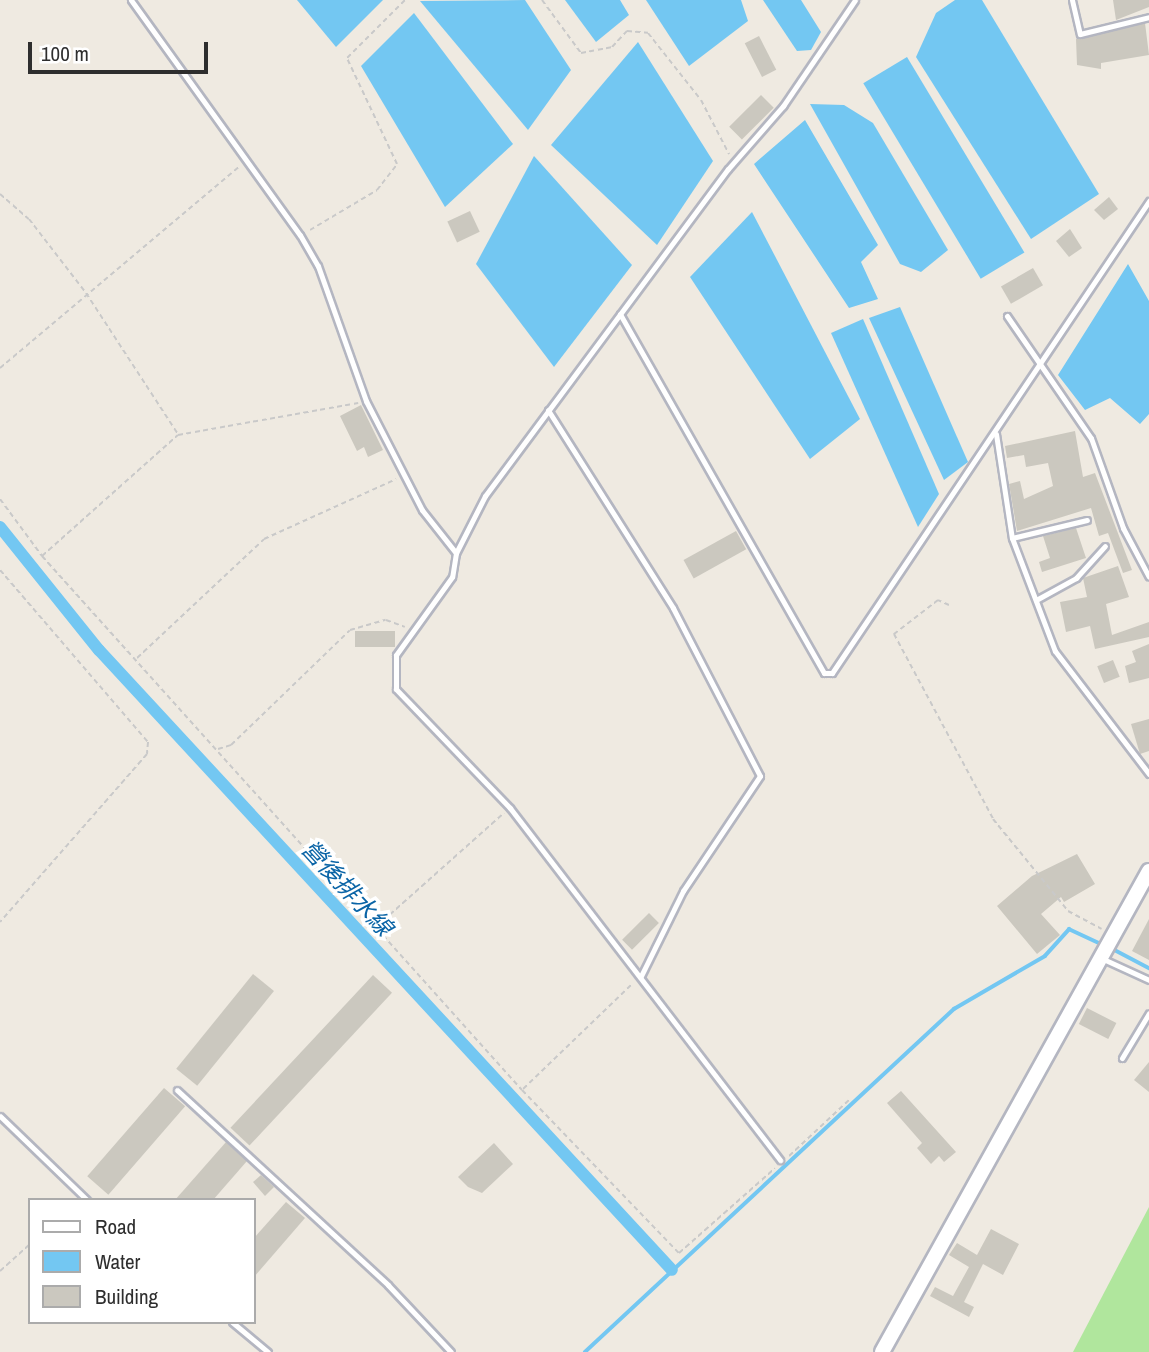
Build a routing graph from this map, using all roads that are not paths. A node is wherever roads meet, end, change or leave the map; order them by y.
1 (131, 0) edge
2 (855, 0) edge
3 (1072, 0) edge
4 (1149, 17) edge
5 (1149, 201) edge
6 (621, 314) junction
7 (1007, 316) dead end
8 (1040, 366) junction
9 (548, 410) junction
10 (996, 434) junction
11 (1087, 520) dead end
12 (1012, 538) junction
13 (1105, 546) dead end
14 (456, 553) junction
15 (1149, 577) edge
16 (1036, 600) junction
17 (1149, 774) edge
18 (1149, 871) edge
19 (1099, 958) junction
20 (641, 976) junction
21 (1149, 980) edge
22 (1149, 1013) edge
23 (1122, 1058) dead end
24 (177, 1090) dead end
25 (0, 1116) edge
26 (780, 1160) road end
27 (85, 1198) edge
28 (234, 1324) edge
29 (268, 1352) edge
30 (450, 1352) edge
31 (882, 1352) edge

1 - 14 lane
2 - 6 lane
3 - 4 lane
5 - 8 lane
6 - 9 lane
6 - 10 lane
7 - 8 lane
8 - 10 lane
8 - 15 lane
9 - 14 lane
9 - 20 lane
10 - 12 lane
11 - 12 lane
12 - 16 lane
13 - 16 lane
14 - 20 lane
16 - 17 lane
18 - 19 main road
19 - 21 lane
19 - 31 main road
20 - 26 lane
22 - 23 lane
24 - 30 lane
25 - 27 lane
28 - 29 lane

